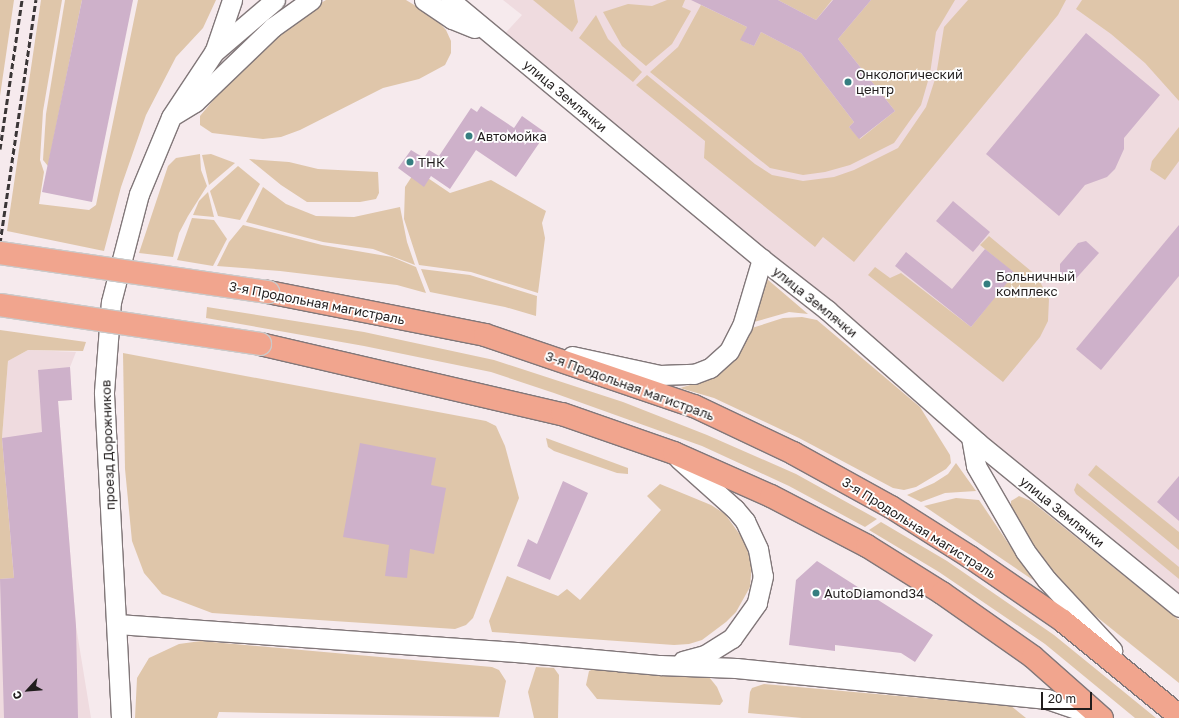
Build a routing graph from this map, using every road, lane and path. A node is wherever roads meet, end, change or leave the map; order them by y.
1 (232, 0) edge
2 (276, 0) edge
3 (311, 0) edge
4 (424, 0) edge
5 (450, 0) edge
6 (464, 0) edge
7 (492, 36) junction
8 (214, 52) junction
9 (171, 117) junction
10 (0, 253) edge
11 (762, 259) junction
12 (0, 305) edge
13 (485, 335) junction
14 (971, 437) junction
15 (674, 453) junction
16 (1179, 607) edge
17 (117, 624) junction
18 (660, 665) junction
19 (1179, 712) edge
20 (1179, 716) edge
21 (121, 718) edge
22 (1091, 718) edge
23 (1102, 718) edge

1 - 8 main road, проезд Дорожников
2 - 8 main road, проезд Дорожников
3 - 9 main road
4 - 7 main road
5 - 7 main road, улица Землячки
6 - 7 main road
7 - 11 main road, улица Землячки
8 - 9 main road, проезд Дорожников
9 - 17 main road, проезд Дорожников
10 - 13 highway, 3-я Продольная магистраль, bridge
11 - 13 main road
11 - 14 main road, улица Землячки
12 - 15 highway, bridge
13 - 20 highway, 3-я Продольная магистраль
14 - 16 main road, улица Землячки
14 - 19 main road
15 - 18 main road
15 - 23 highway
17 - 18 main road
17 - 21 main road, проезд Дорожников
18 - 22 main road

